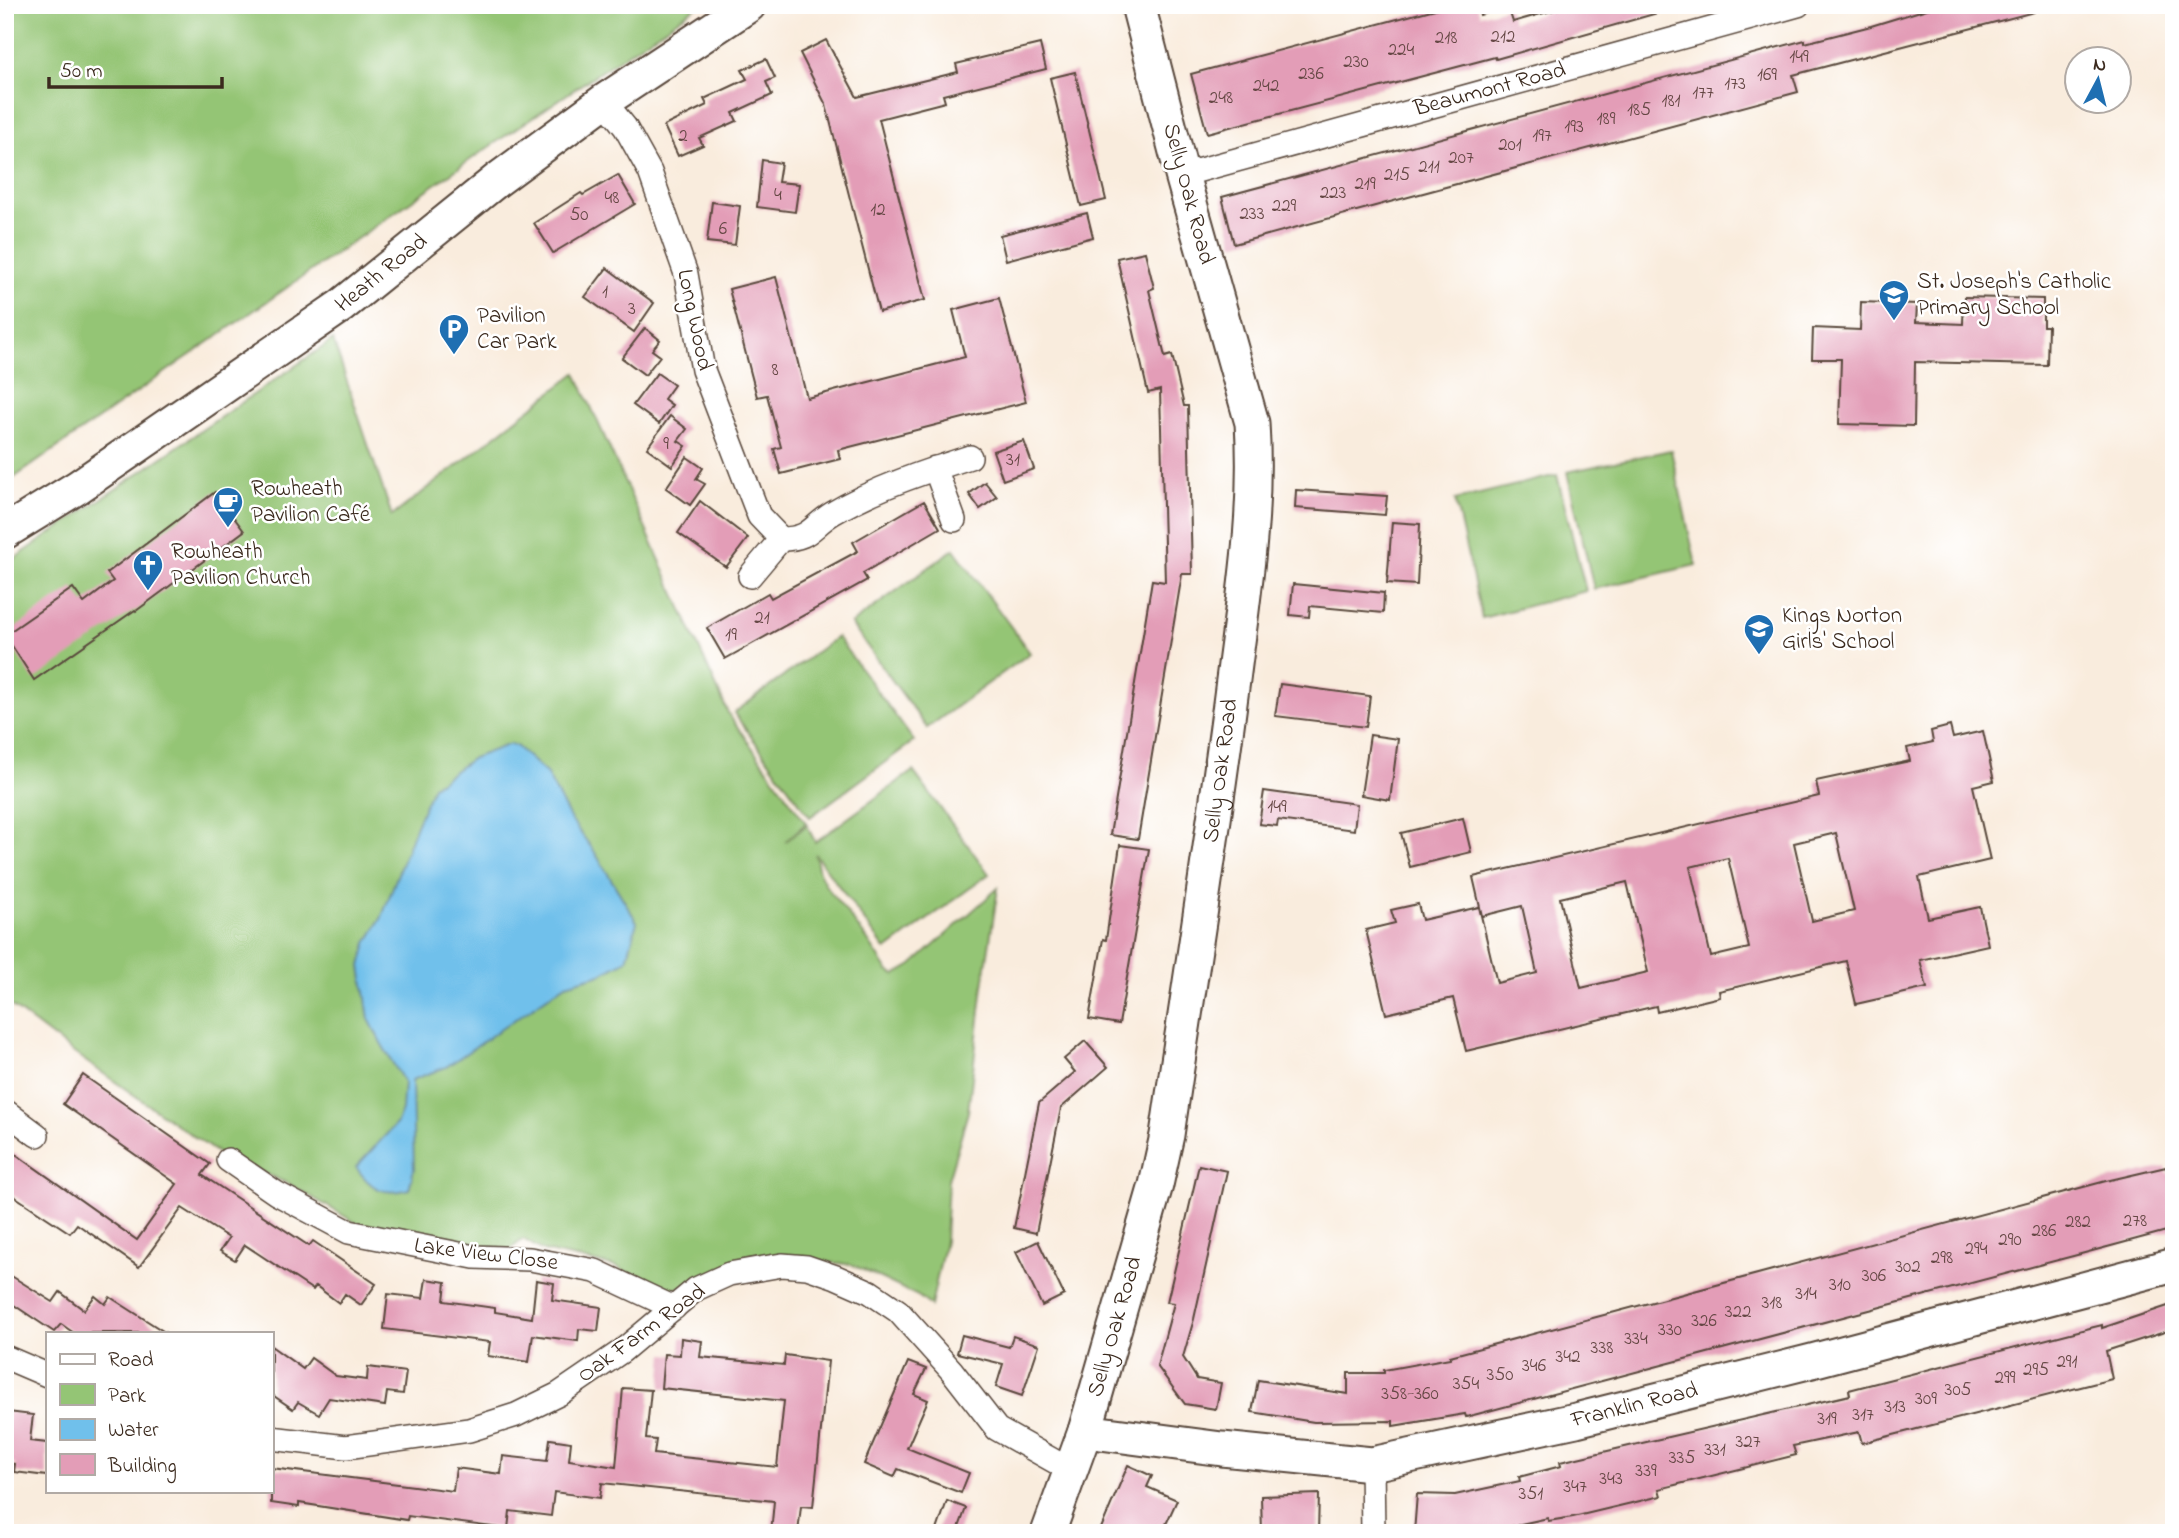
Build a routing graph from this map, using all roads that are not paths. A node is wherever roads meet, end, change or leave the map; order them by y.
1 (749, 5) edge
2 (1139, 5) edge
3 (1798, 5) edge
4 (604, 101) junction
5 (1182, 174) junction
6 (970, 457) dead end
7 (936, 468) junction
8 (954, 520) dead end
9 (5, 532) edge
10 (781, 540) junction
11 (750, 576) dead end
12 (5, 1111) edge
13 (37, 1135) dead end
14 (228, 1160) dead end
15 (2174, 1265) edge
16 (674, 1308) junction
17 (5, 1357) edge
18 (46, 1375) edge
19 (1085, 1432) junction
20 (273, 1438) edge
21 (1372, 1464) junction
22 (1070, 1470) junction
23 (1048, 1533) edge
24 (1373, 1533) edge

1 - 4 street, Heath Road
2 - 5 street, Selly Oak Road
3 - 5 street, Beaumont Road
4 - 9 street, Heath Road
4 - 10 street, Long Wood
5 - 19 street, Selly Oak Road
6 - 7 street
7 - 8 street
7 - 10 street
10 - 11 street
12 - 13 street
14 - 16 street, Lake View Close
15 - 21 street, Franklin Road
16 - 20 street, Oak Farm Road
16 - 22 street, Oak Farm Road
17 - 18 street
19 - 21 street, Franklin Road
19 - 22 street, Selly Oak Road
21 - 24 street
22 - 23 street, Selly Oak Road

